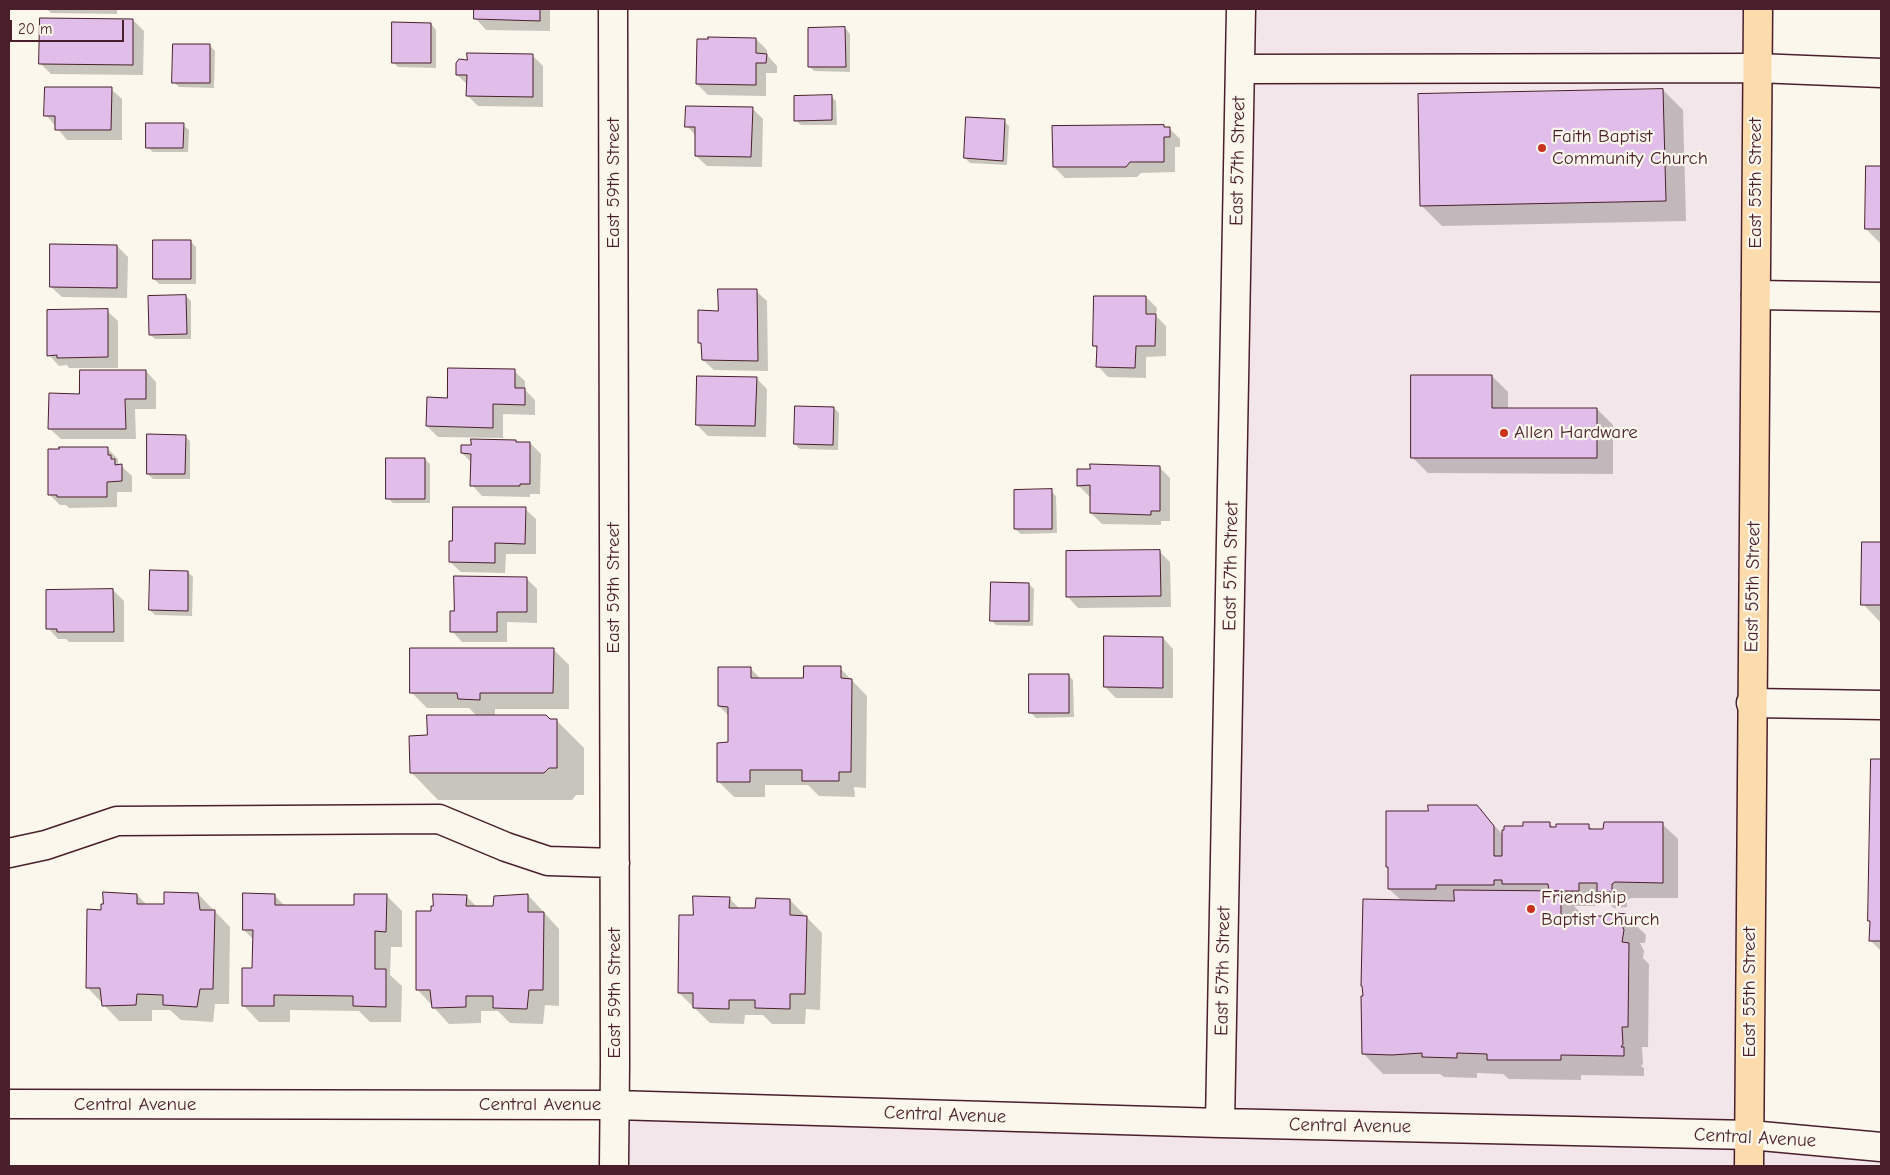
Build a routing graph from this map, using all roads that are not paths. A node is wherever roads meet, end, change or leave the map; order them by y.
1 (613, 9) edge
2 (1241, 9) edge
3 (1758, 9) edge
4 (1757, 68) junction
5 (1240, 69) junction
6 (1881, 73) edge
7 (1756, 295) junction
8 (1881, 297) edge
9 (1751, 703) junction
10 (1881, 705) edge
11 (9, 853) edge
12 (615, 863) junction
13 (9, 1104) edge
14 (615, 1105) junction
15 (1220, 1123) junction
16 (1750, 1135) junction
17 (1881, 1146) edge
18 (614, 1166) edge
19 (1749, 1166) edge

1 - 12 street, East 59th Street
2 - 5 street, East 57th Street
3 - 4 main road, East 55th Street
4 - 5 street
4 - 6 street
4 - 7 main road, East 55th Street
5 - 15 street, East 57th Street
7 - 8 street
7 - 9 main road, East 55th Street
9 - 10 street
9 - 16 main road, East 55th Street
11 - 12 street
12 - 14 street, East 59th Street
13 - 14 street, Central Avenue
14 - 15 street, Central Avenue
14 - 18 street, East 59th Street
15 - 16 street, Central Avenue
16 - 17 street, Central Avenue
16 - 19 main road, East 55th Street

